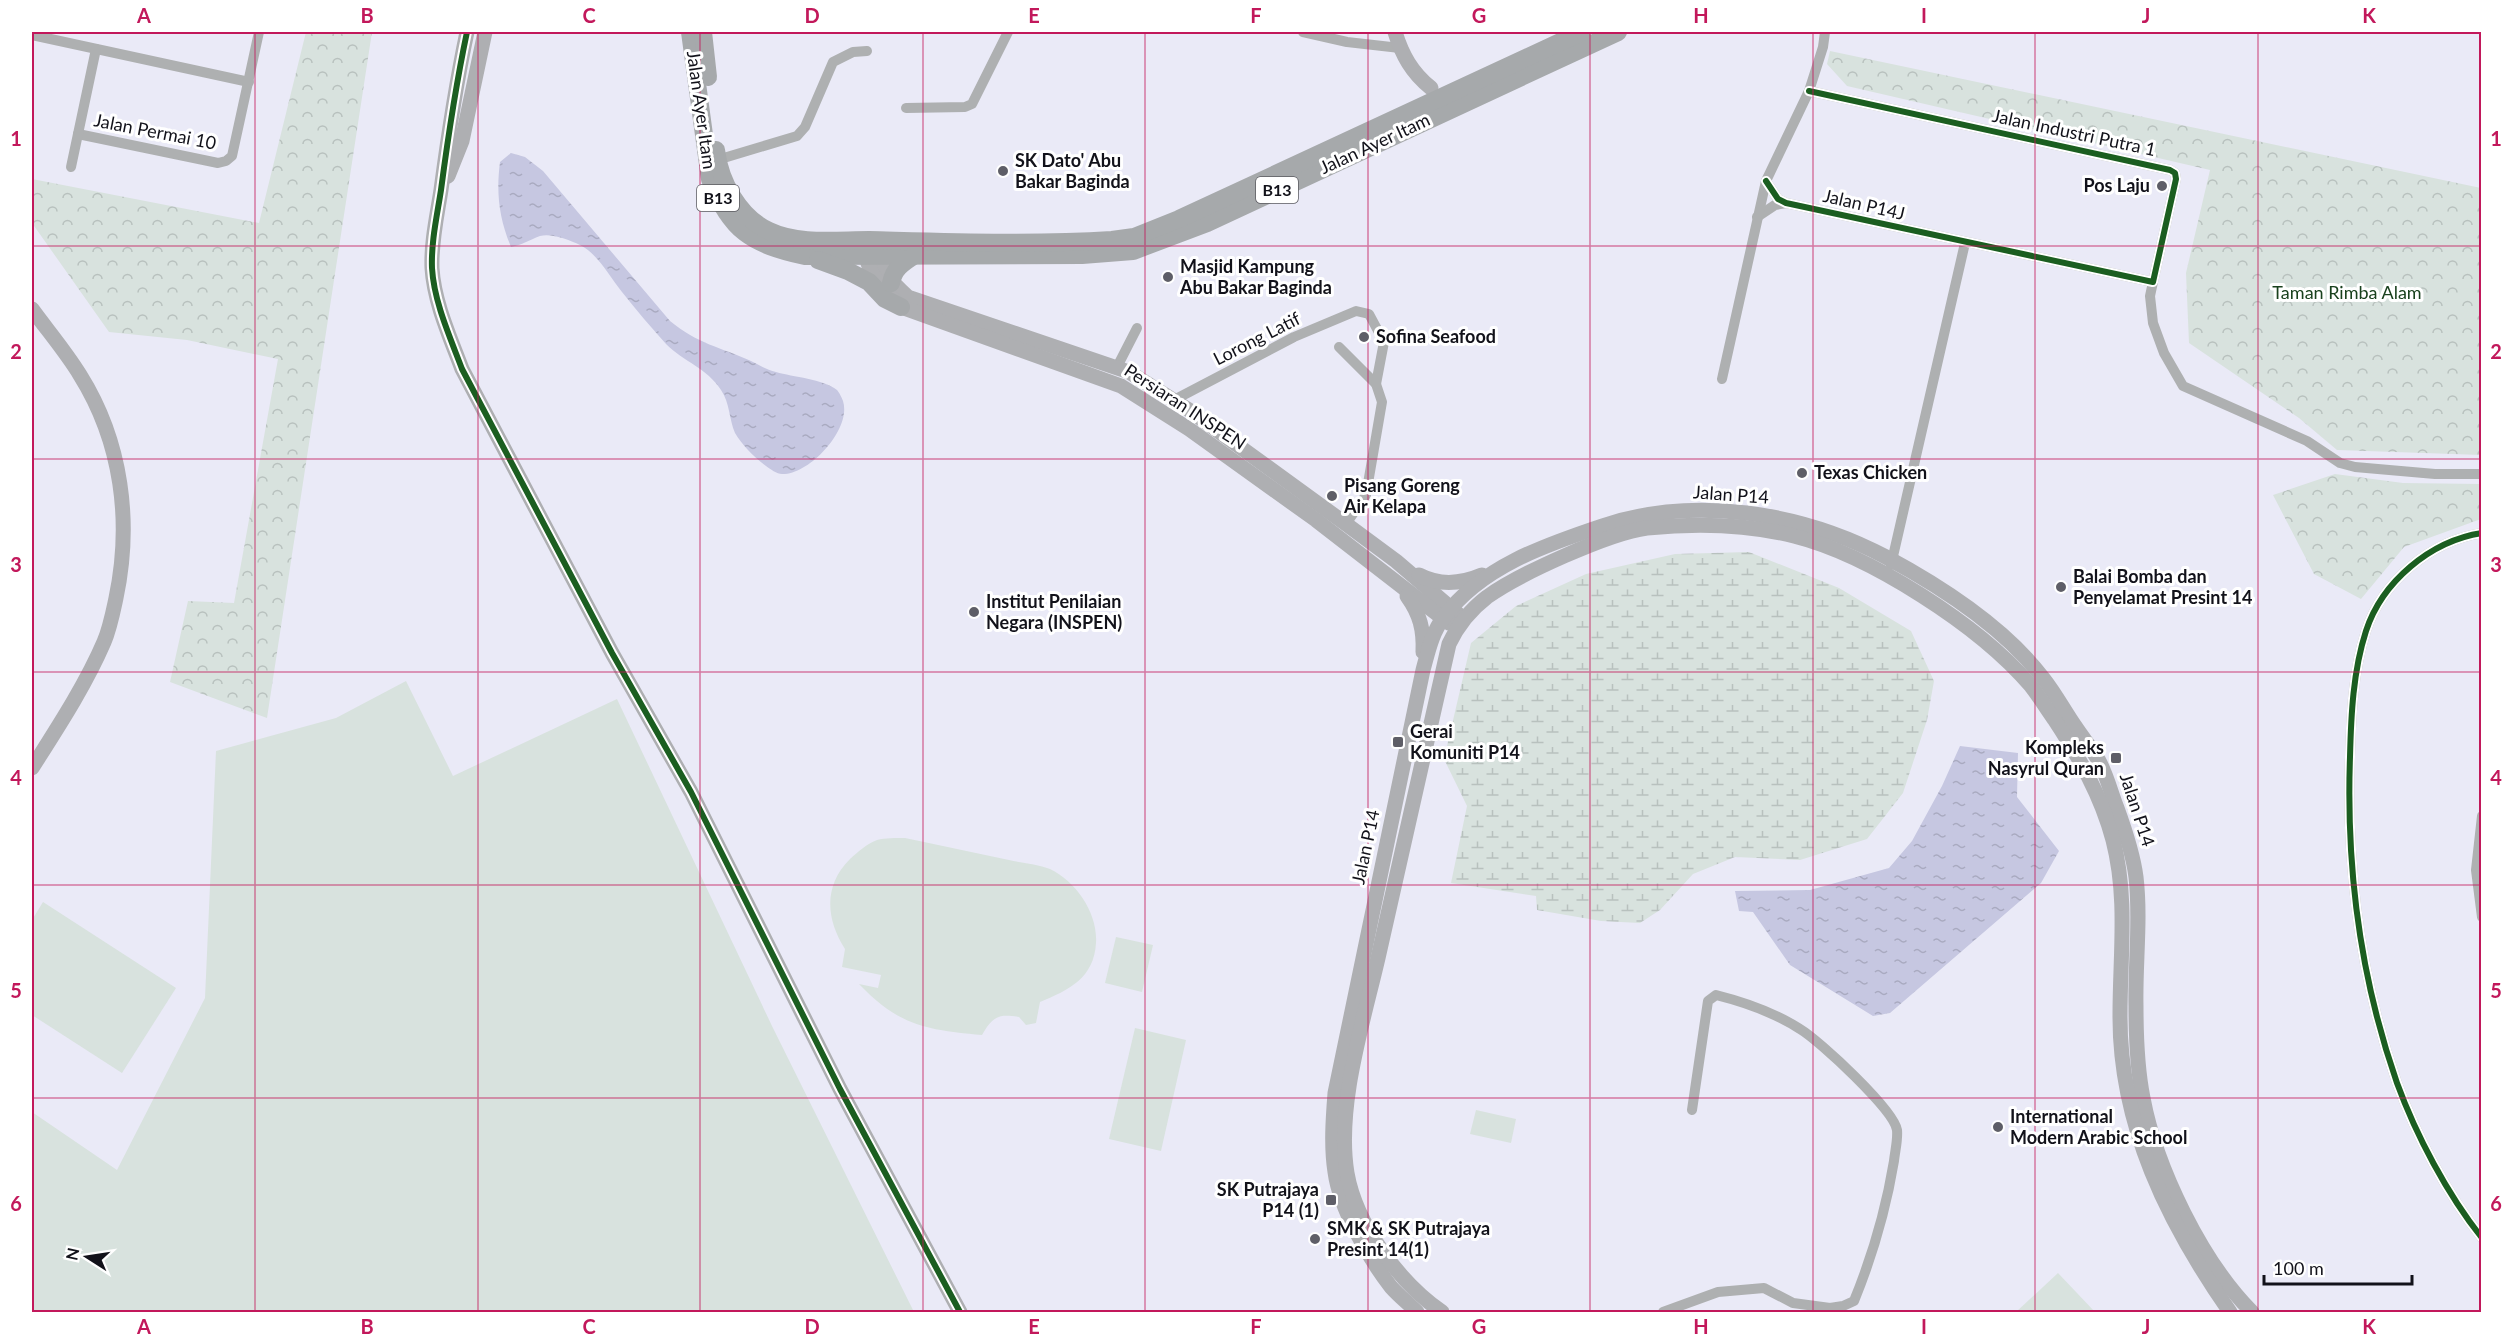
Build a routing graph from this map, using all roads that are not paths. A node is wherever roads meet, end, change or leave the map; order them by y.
1 (260, 32) edge
2 (468, 32) edge
3 (485, 32) edge
4 (690, 32) edge
5 (703, 32) edge
6 (1008, 32) edge
7 (1303, 32) edge
8 (1395, 32) edge
9 (1618, 32) edge
10 (1825, 32) edge
11 (32, 35) edge
12 (1586, 38) edge
13 (1561, 41) junction
14 (1400, 48) junction
15 (96, 49) junction
16 (867, 51) dead end
17 (462, 55) junction
18 (479, 57) junction
19 (249, 82) junction
20 (1431, 88) junction
21 (1809, 91) junction
22 (906, 108) dead end
23 (78, 134) junction
24 (717, 160) junction
25 (71, 167) dead end
26 (1766, 181) junction
27 (441, 192) junction
28 (1215, 201) junction
29 (1786, 203) junction
30 (1757, 217) junction
31 (1965, 243) junction
32 (871, 248) junction
33 (909, 248) junction
34 (805, 256) junction
35 (2153, 282) junction
36 (891, 283) junction
37 (901, 307) junction
38 (32, 309) edge
39 (1137, 328) dead end
40 (1339, 347) dead end
41 (1117, 367) junction
42 (1722, 379) dead end
43 (1376, 384) junction
44 (1174, 400) junction
45 (2481, 474) edge
46 (1346, 524) junction
47 (2481, 533) edge
48 (1396, 561) junction
49 (1513, 562) junction
50 (1890, 567) junction
51 (1394, 579) junction
52 (1453, 619) junction
53 (1423, 670) junction
54 (32, 768) edge
55 (2481, 816) edge
56 (2481, 917) edge
57 (1692, 1110) dead end
58 (2481, 1238) edge
59 (960, 1312) edge
60 (1418, 1312) edge
61 (1443, 1312) edge
62 (1663, 1312) edge
63 (2230, 1312) edge
64 (2252, 1312) edge

1 - 19 street
2 - 17 main road
3 - 18 main road
4 - 34 main road, Jalan Ayer Itam / B13
5 - 24 main road, Jalan Ayer Itam / B13
6 - 22 street
7 - 14 street
8 - 14 main road
9 - 12 main road, Jalan Ayer Itam / B13
10 - 21 street
11 - 15 street
12 - 13 main road, Jalan Ayer Itam / B13
12 - 33 main road, Jalan Ayer Itam / B13
13 - 20 main road
13 - 28 main road, Jalan Ayer Itam / B13
14 - 20 main road
15 - 19 street
15 - 23 street
16 - 24 street
17 - 18 main road
17 - 27 main road
18 - 27 main road
19 - 23 street, Jalan Permai 10
20 - 28 main road
21 - 26 street
21 - 35 street, Jalan Industri Putra 1
23 - 25 street
24 - 32 main road, Jalan Ayer Itam / B13
26 - 29 street
26 - 30 street
27 - 59 main road
28 - 33 main road, Jalan Ayer Itam / B13
29 - 30 street
29 - 31 street, Jalan P14J
30 - 42 street
31 - 35 street
31 - 50 street
32 - 33 main road, B13
32 - 34 main road, Jalan Ayer Itam / B13
32 - 36 main road
32 - 37 main road, Persiaran INSPEN
33 - 36 main road
34 - 37 main road
35 - 45 street, Jalan Industri Putra 1
36 - 41 main road, Persiaran INSPEN
37 - 51 main road, Persiaran INSPEN
38 - 54 main road
39 - 41 street
40 - 43 street
41 - 44 main road, Persiaran INSPEN
43 - 44 street, Lorong Latif
43 - 46 street
44 - 46 main road, Persiaran INSPEN
46 - 48 main road, Persiaran INSPEN
47 - 58 street
48 - 49 main road
48 - 52 main road
49 - 50 main road, Jalan P14
49 - 52 main road, Jalan P14
50 - 52 main road, Jalan P14
50 - 63 main road, Jalan P14
50 - 64 main road, Jalan P14
51 - 52 main road
51 - 53 main road
52 - 53 main road, Jalan P14
52 - 61 main road, Jalan P14
53 - 60 main road, Jalan P14
55 - 56 street
57 - 62 street

